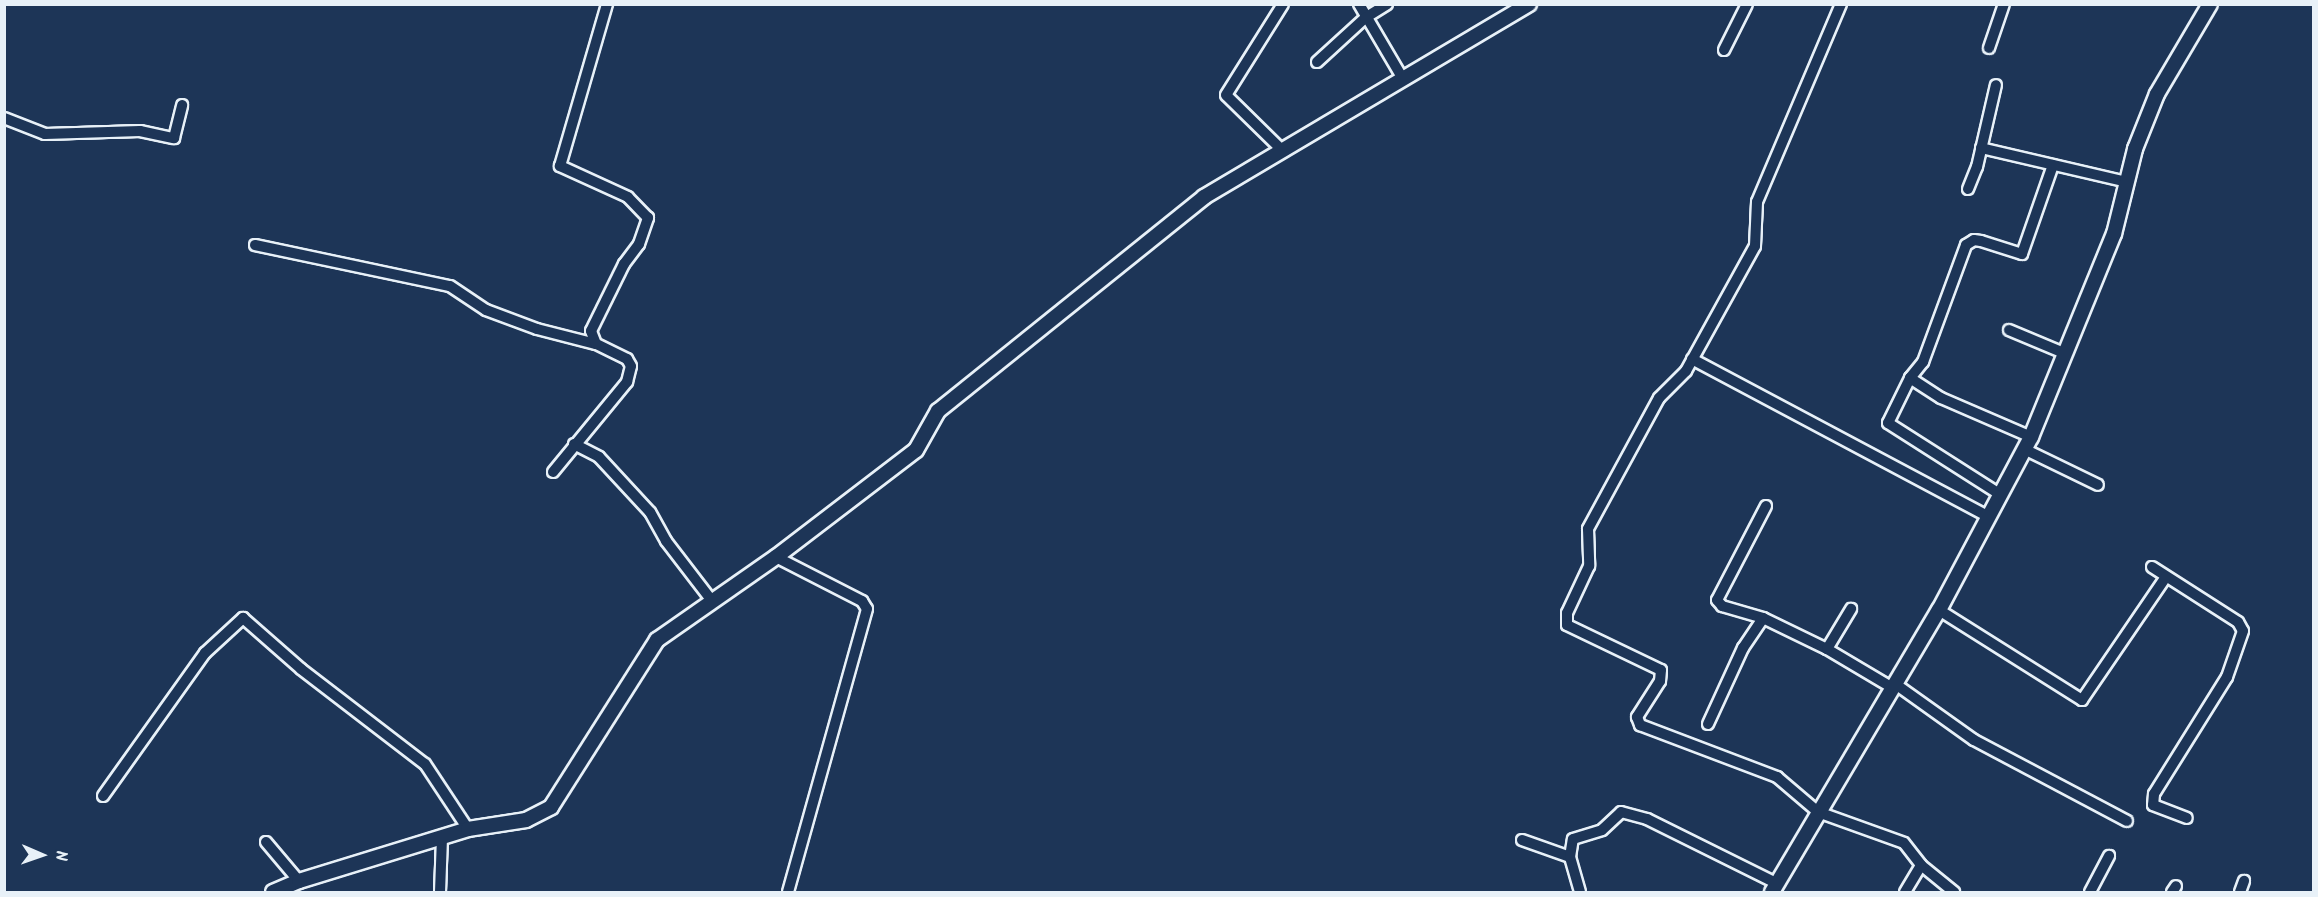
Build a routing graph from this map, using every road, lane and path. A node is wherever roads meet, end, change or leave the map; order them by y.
1 (607, 4) edge
2 (1283, 4) edge
3 (1359, 4) edge
4 (1387, 4) edge
5 (1528, 4) edge
6 (1747, 4) edge
7 (1841, 4) edge
8 (2004, 4) edge
9 (2210, 4) edge
10 (1365, 18) junction
11 (1989, 48) dead end
12 (1724, 50) dead end
13 (1317, 62) dead end
14 (1403, 80) junction
15 (1996, 85) dead end
16 (182, 105) dead end
17 (4, 118) edge
18 (1982, 148) junction
19 (1282, 150) junction
20 (2053, 165) junction
21 (2127, 183) junction
22 (1968, 189) dead end
23 (255, 244) dead end
24 (2009, 330) dead end
25 (596, 344) junction
26 (2064, 353) junction
27 (1692, 359) junction
28 (1910, 378) junction
29 (2027, 443) junction
30 (574, 444) junction
31 (553, 472) dead end
32 (2098, 485) dead end
33 (2001, 495) junction
34 (1766, 506) dead end
35 (1989, 517) junction
36 (776, 557) junction
37 (2152, 567) dead end
38 (2166, 578) junction
39 (712, 601) junction
40 (1851, 609) dead end
41 (1939, 609) junction
42 (1762, 618) junction
43 (1827, 648) junction
44 (1893, 685) junction
45 (1708, 724) dead end
46 (103, 796) dead end
47 (1818, 812) junction
48 (2187, 818) dead end
49 (2127, 821) dead end
50 (468, 829) junction
51 (442, 837) junction
52 (1522, 840) dead end
53 (266, 842) dead end
54 (1570, 856) junction
55 (2109, 856) dead end
56 (1921, 865) junction
57 (299, 880) junction
58 (2244, 881) dead end
59 (1774, 888) edge
60 (273, 892) edge
61 (440, 892) edge
62 (788, 892) edge
63 (1580, 892) edge
64 (1905, 892) edge
65 (1954, 892) edge
66 (2090, 892) edge
67 (2240, 892) edge

1 - 25 street
2 - 19 street
3 - 10 street
4 - 10 street
5 - 14 street
6 - 12 street
7 - 27 street
8 - 11 street
9 - 21 street
10 - 13 street
10 - 14 street
14 - 19 street
15 - 18 street
16 - 17 street
18 - 20 street
18 - 22 street
19 - 36 street
20 - 21 street
20 - 28 street
21 - 26 street
23 - 25 street
24 - 26 street
25 - 30 street
26 - 29 street
27 - 35 street
27 - 47 street
28 - 29 street
28 - 33 street
29 - 32 street
29 - 33 street
30 - 31 street
30 - 39 street
33 - 35 street
34 - 42 street
35 - 41 street
36 - 39 street
36 - 62 street
37 - 38 street
38 - 41 street
38 - 48 street
39 - 50 street
40 - 43 street
41 - 44 street
42 - 43 street
42 - 45 street
43 - 44 street
44 - 47 street
44 - 49 street
46 - 50 street
47 - 56 street
47 - 59 street
50 - 51 street
51 - 57 street
51 - 61 street
52 - 54 street
53 - 57 street
54 - 59 street
54 - 63 street
55 - 66 street
56 - 64 street
56 - 65 street
57 - 60 street
58 - 67 street

